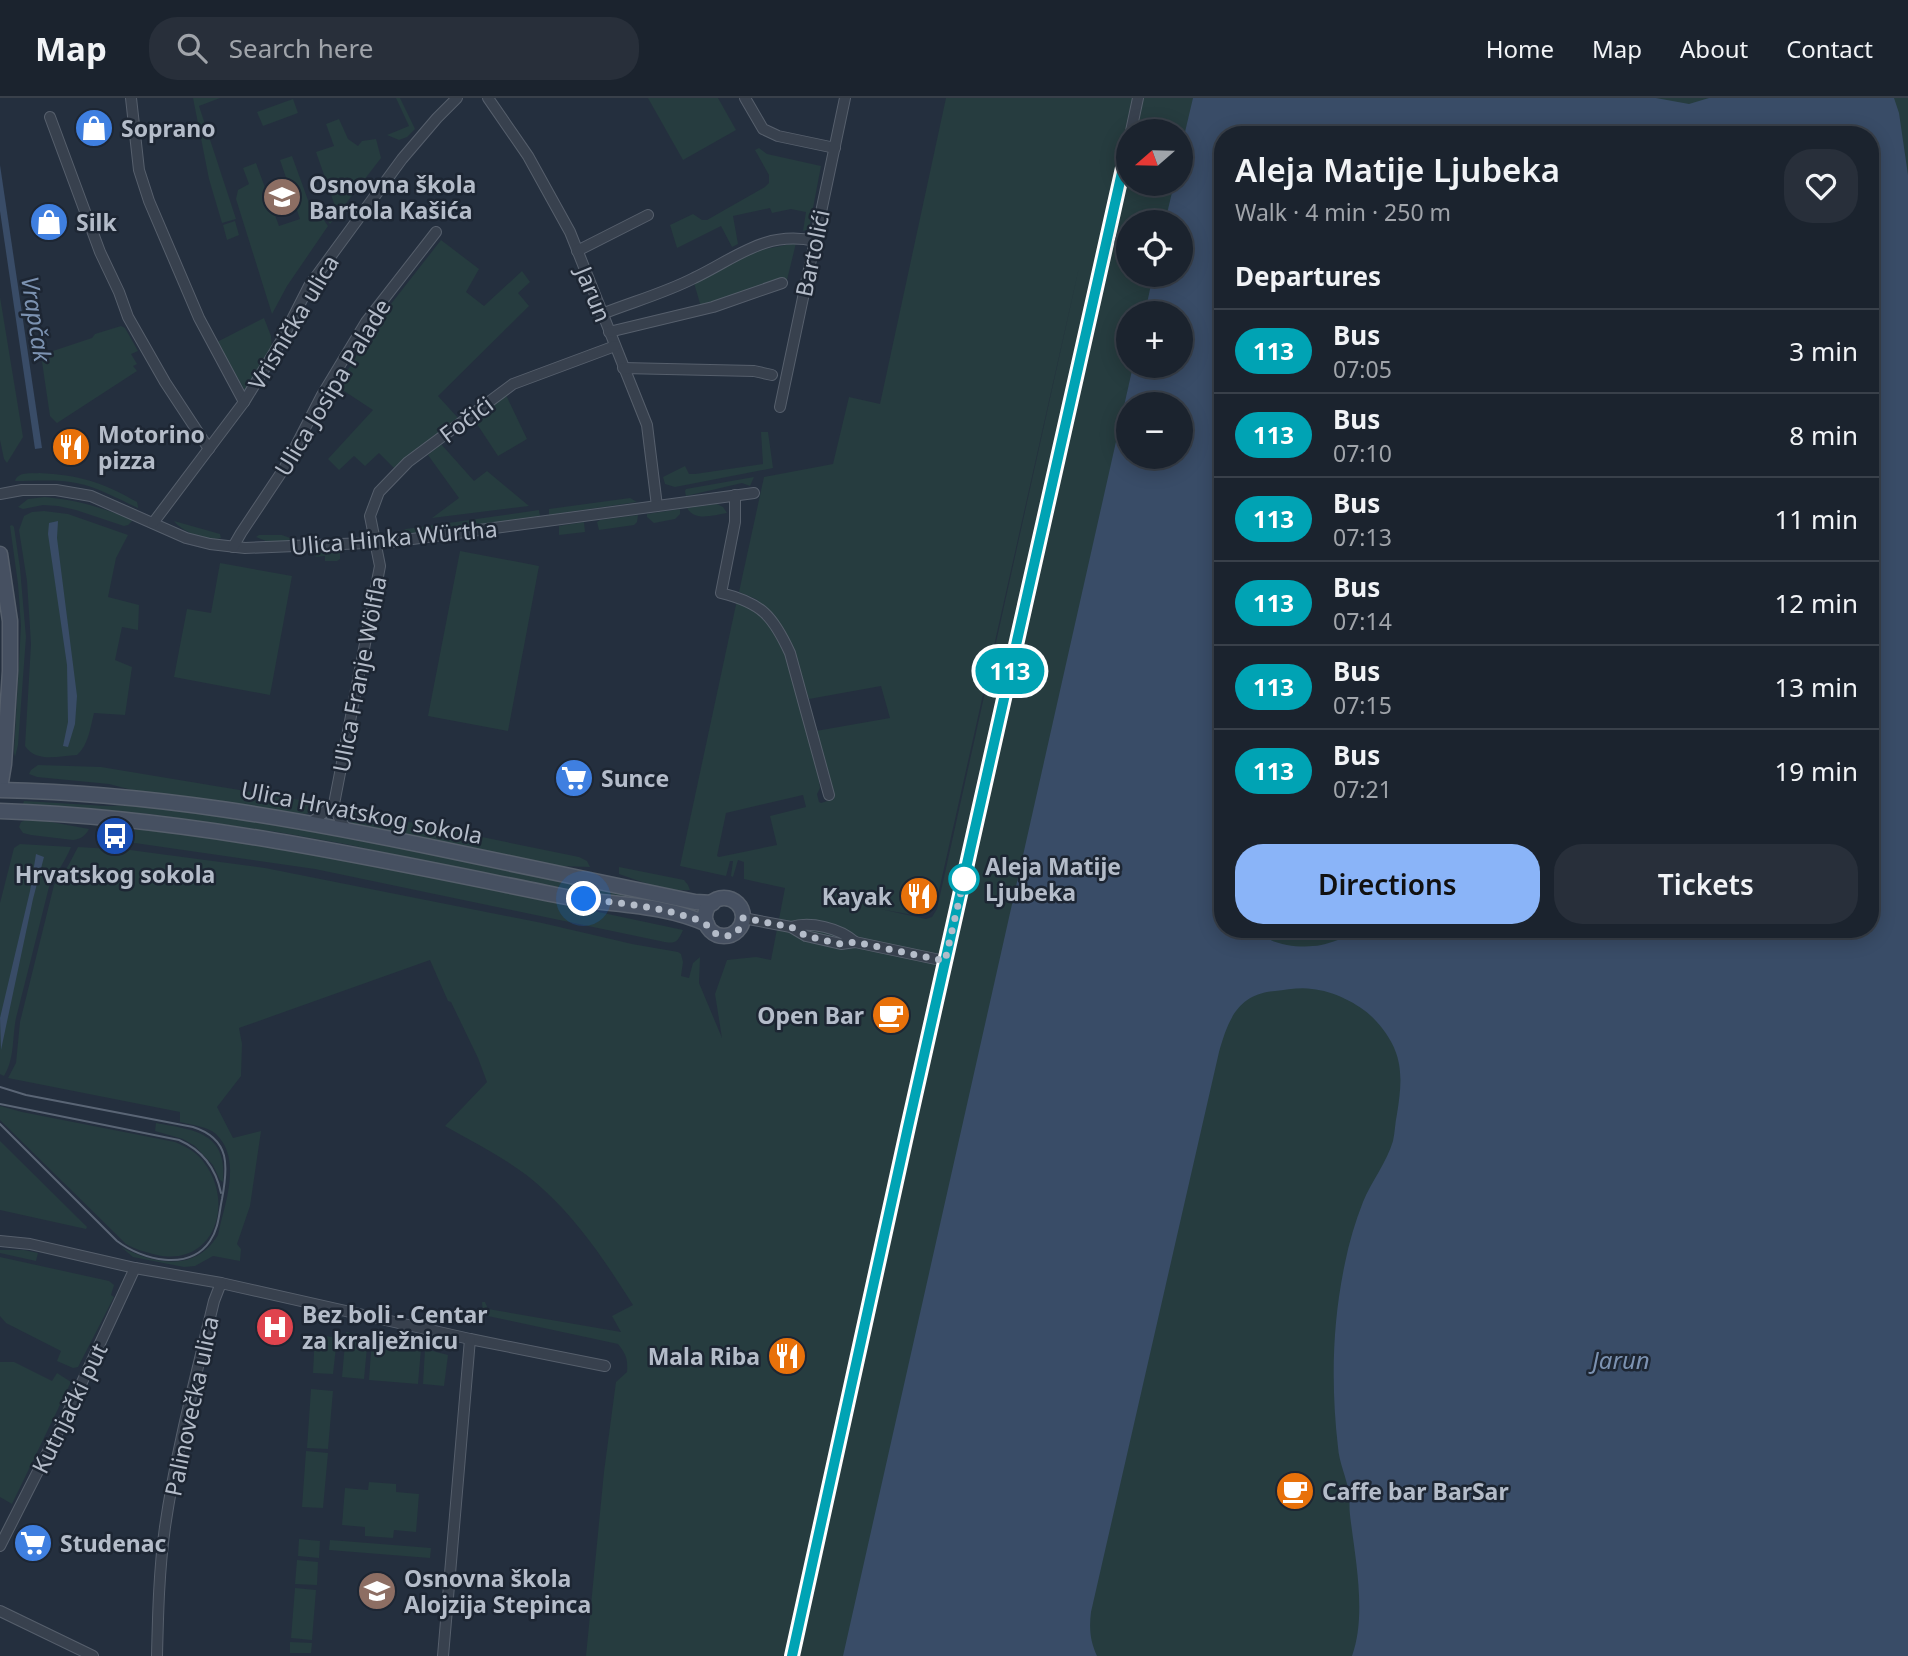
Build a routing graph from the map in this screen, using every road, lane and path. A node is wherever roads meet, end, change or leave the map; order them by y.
1 (131, 98) edge
2 (457, 98) edge
3 (488, 98) edge
4 (745, 98) edge
5 (845, 98) edge
6 (1138, 98) edge
7 (50, 117) dead end
8 (1134, 119) edge
9 (835, 148) junction
10 (1117, 196) edge
11 (648, 215) dead end
12 (436, 232) dead end
13 (815, 241) junction
14 (577, 251) junction
15 (782, 283) dead end
16 (602, 314) junction
17 (609, 332) junction
18 (615, 346) junction
19 (623, 368) junction
20 (772, 375) dead end
21 (244, 402) junction
22 (780, 407) dead end
23 (209, 449) junction
24 (754, 493) dead end
25 (0, 494) edge
26 (735, 495) junction
27 (657, 506) junction
28 (153, 523) junction
29 (376, 543) junction
30 (233, 547) junction
31 (0, 554) edge
32 (0, 789) edge
33 (829, 795) dead end
34 (334, 804) junction
35 (0, 811) edge
36 (311, 823) junction
37 (347, 830) junction
38 (713, 903) junction
39 (743, 918) junction
40 (706, 924) junction
41 (945, 961) junction
42 (0, 1241) edge
43 (135, 1268) junction
44 (221, 1283) junction
45 (470, 1339) junction
46 (605, 1366) dead end
47 (0, 1546) edge
48 (0, 1611) edge
49 (93, 1656) edge
50 (157, 1656) edge
51 (443, 1656) edge
52 (792, 1656) edge

1 - 21 street
2 - 21 street, Vrisnička ulica
3 - 14 street, Jarun
4 - 9 street
5 - 9 street, Bartolići
6 - 8 street
7 - 23 street
9 - 13 street, Bartolići
10 - 41 street
11 - 14 street
12 - 30 street, Ulica Josipa Palade
13 - 16 street
13 - 22 street, Bartolići
14 - 16 street, Jarun
15 - 17 street
16 - 17 street, Jarun
17 - 18 street, Jarun
18 - 19 street, Jarun
18 - 29 street, Fočići
19 - 20 street
19 - 27 street, Jarun
21 - 23 street, Vrisnička ulica
23 - 28 street, Vrisnička ulica
24 - 26 street, Ulica Hinka Würtha
25 - 28 street, Ulica Hinka Würtha
26 - 27 street, Ulica Hinka Würtha
26 - 33 street
27 - 29 street, Ulica Hinka Würtha
28 - 30 street, Ulica Hinka Würtha
29 - 30 street, Ulica Hinka Würtha
29 - 34 street, Ulica Franje Wölfla
31 - 32 street
32 - 36 street, Ulica Hrvatskog sokola
34 - 36 street, Ulica Franje Wölfla
34 - 37 street, Ulica Franje Wölfla
35 - 40 street, Ulica Hrvatskog sokola
36 - 37 street, Ulica Hrvatskog sokola
37 - 38 street, Ulica Hrvatskog sokola
38 - 39 street
38 - 40 street
39 - 40 street
39 - 41 street
41 - 52 street
42 - 43 street
43 - 44 street
43 - 47 street, Kutnjački put
44 - 45 street
44 - 50 street, Palinovečka ulica
45 - 46 street
45 - 51 street
48 - 49 street

